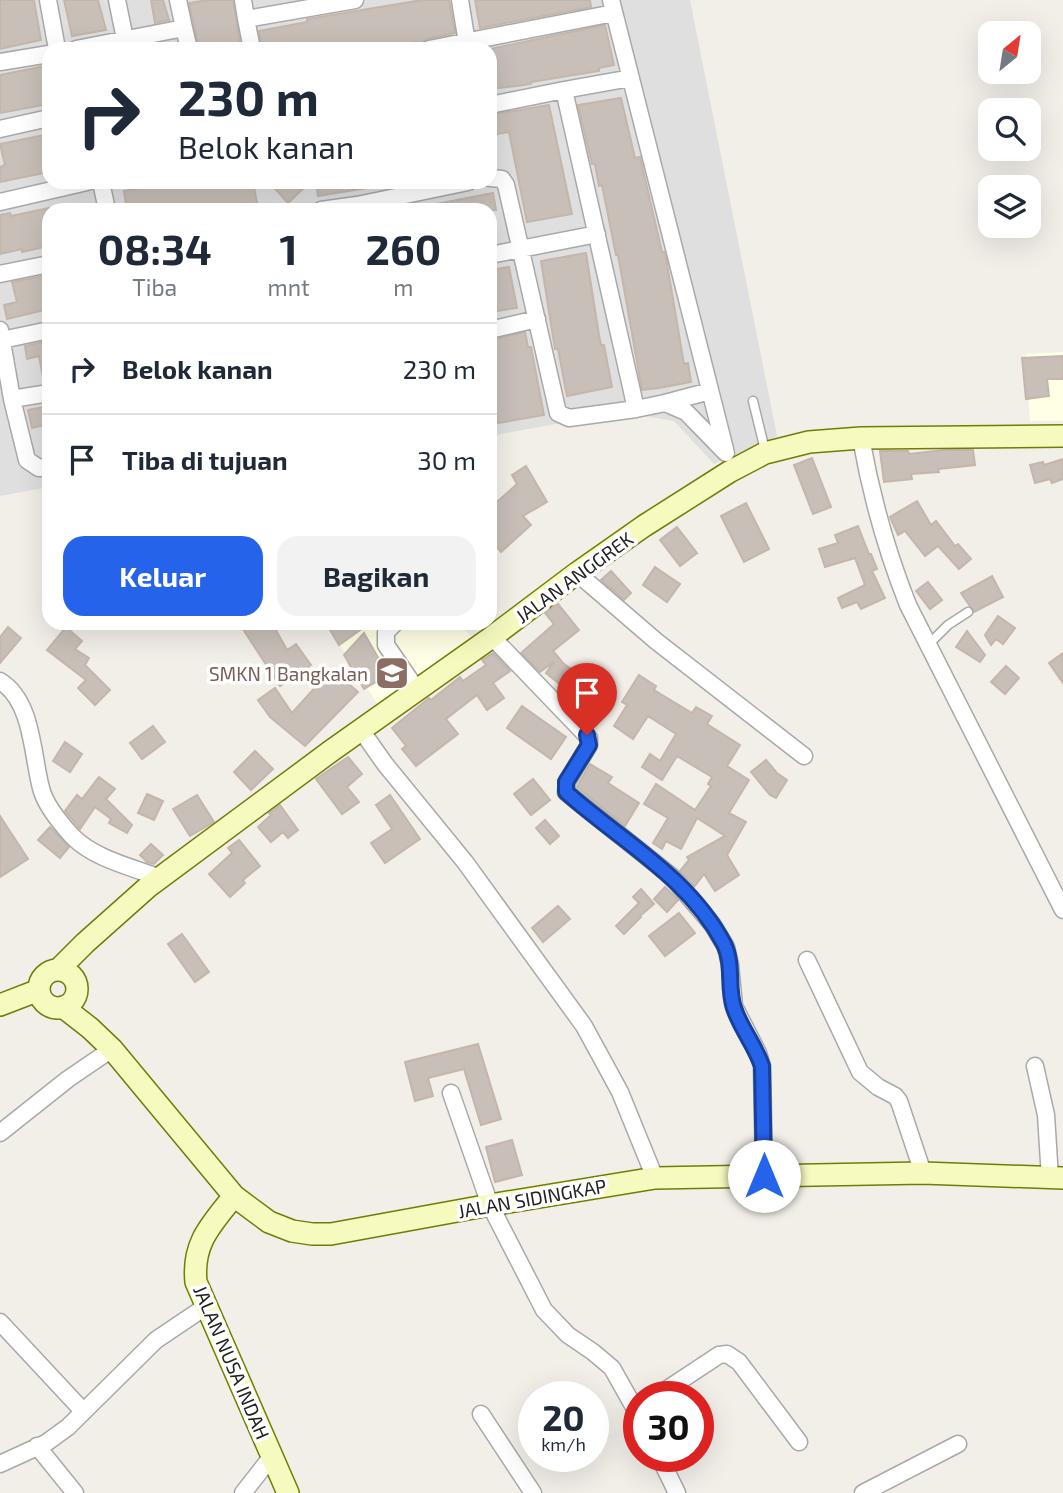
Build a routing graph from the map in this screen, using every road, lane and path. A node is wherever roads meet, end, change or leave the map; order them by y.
1 (48, 0) edge
2 (117, 0) edge
3 (178, 0) edge
4 (243, 0) edge
5 (460, 0) edge
6 (346, 1) edge
7 (612, 6) edge
8 (268, 7) edge
9 (246, 19) junction
10 (184, 28) junction
11 (125, 39) junction
12 (56, 42) edge
13 (110, 42) edge
14 (187, 42) edge
15 (251, 42) edge
16 (467, 42) edge
17 (479, 42) edge
18 (42, 55) edge
19 (0, 62) edge
20 (631, 78) junction
21 (564, 90) junction
22 (497, 104) edge
23 (42, 119) edge
24 (0, 128) edge
25 (497, 177) edge
26 (57, 189) edge
27 (437, 189) edge
28 (0, 202) edge
29 (376, 203) edge
30 (597, 234) junction
31 (521, 249) junction
32 (497, 254) edge
33 (42, 265) edge
34 (0, 274) edge
35 (537, 319) junction
36 (497, 328) edge
37 (42, 331) edge
38 (1, 335) edge
39 (710, 391) junction
40 (42, 394) edge
41 (12, 400) junction
42 (753, 401) dead end
43 (665, 403) junction
44 (636, 409) junction
45 (1063, 436) edge
46 (861, 438) junction
47 (765, 453) junction
48 (728, 463) junction
49 (42, 468) edge
50 (577, 573) junction
51 (968, 612) dead end
52 (388, 630) edge
53 (492, 637) junction
54 (928, 645) junction
55 (0, 681) edge
56 (417, 690) junction
57 (361, 730) junction
58 (804, 756) dead end
59 (160, 878) junction
60 (1063, 910) edge
61 (807, 960) dead end
62 (47, 993) edge
63 (112, 1049) junction
64 (1035, 1066) dead end
65 (451, 1093) dead end
66 (0, 1133) edge
67 (923, 1173) junction
68 (764, 1176) junction
69 (656, 1178) junction
70 (1057, 1178) edge
71 (233, 1196) junction
72 (490, 1205) junction
73 (205, 1307) junction
74 (0, 1322) edge
75 (680, 1381) edge
76 (623, 1387) edge
77 (83, 1411) junction
78 (481, 1414) dead end
79 (799, 1443) dead end
80 (958, 1444) dead end
81 (37, 1446) junction
82 (272, 1456) junction
83 (0, 1464) edge
84 (667, 1472) edge
85 (75, 1493) edge
86 (243, 1493) edge
87 (288, 1493) edge
88 (533, 1493) edge
89 (677, 1493) edge
90 (863, 1493) edge

1 - 12 street
2 - 11 street
3 - 10 street
4 - 9 street
5 - 16 street
6 - 8 street
7 - 17 street
7 - 20 street
8 - 9 street
9 - 15 street
10 - 11 street
10 - 14 street
11 - 13 street
18 - 19 street
20 - 21 street
20 - 39 street
21 - 22 street
21 - 30 street
23 - 24 street
25 - 31 street
26 - 28 street
27 - 29 street
30 - 31 street
30 - 44 street
31 - 32 street
31 - 35 street
33 - 34 street
35 - 36 street
35 - 44 street
37 - 38 street
38 - 41 street
39 - 43 street
39 - 48 street
40 - 41 street
41 - 49 street
42 - 47 lane
43 - 44 street
43 - 48 street
45 - 46 street, JALAN ANGGREK
46 - 47 street, JALAN ANGGREK
46 - 54 street
47 - 48 street, JALAN ANGGREK
48 - 50 street, JALAN ANGGREK
50 - 53 street, JALAN ANGGREK
50 - 58 street
51 - 54 lane
52 - 56 street
53 - 56 street, JALAN ANGGREK
53 - 68 street
54 - 60 street
55 - 59 street
56 - 57 street, JALAN ANGGREK
57 - 59 street, JALAN ANGGREK
57 - 69 street
59 - 62 street, JALAN ANGGREK
61 - 67 street
62 - 63 street, JALAN SIDINGKAP
63 - 66 street
63 - 71 street, JALAN SIDINGKAP
64 - 70 street
65 - 72 street
67 - 68 street, JALAN SIDINGKAP
67 - 70 street, JALAN SIDINGKAP
68 - 69 street, JALAN SIDINGKAP
69 - 72 street, JALAN SIDINGKAP
71 - 72 street, JALAN SIDINGKAP
71 - 73 street, JALAN NUSA INDAH
72 - 76 street
73 - 77 street
73 - 82 street, JALAN NUSA INDAH
74 - 77 street
75 - 79 street
77 - 81 street
78 - 88 street
80 - 90 street
81 - 83 street
81 - 85 street
82 - 86 street
82 - 87 street, JALAN NUSA INDAH
84 - 89 street

